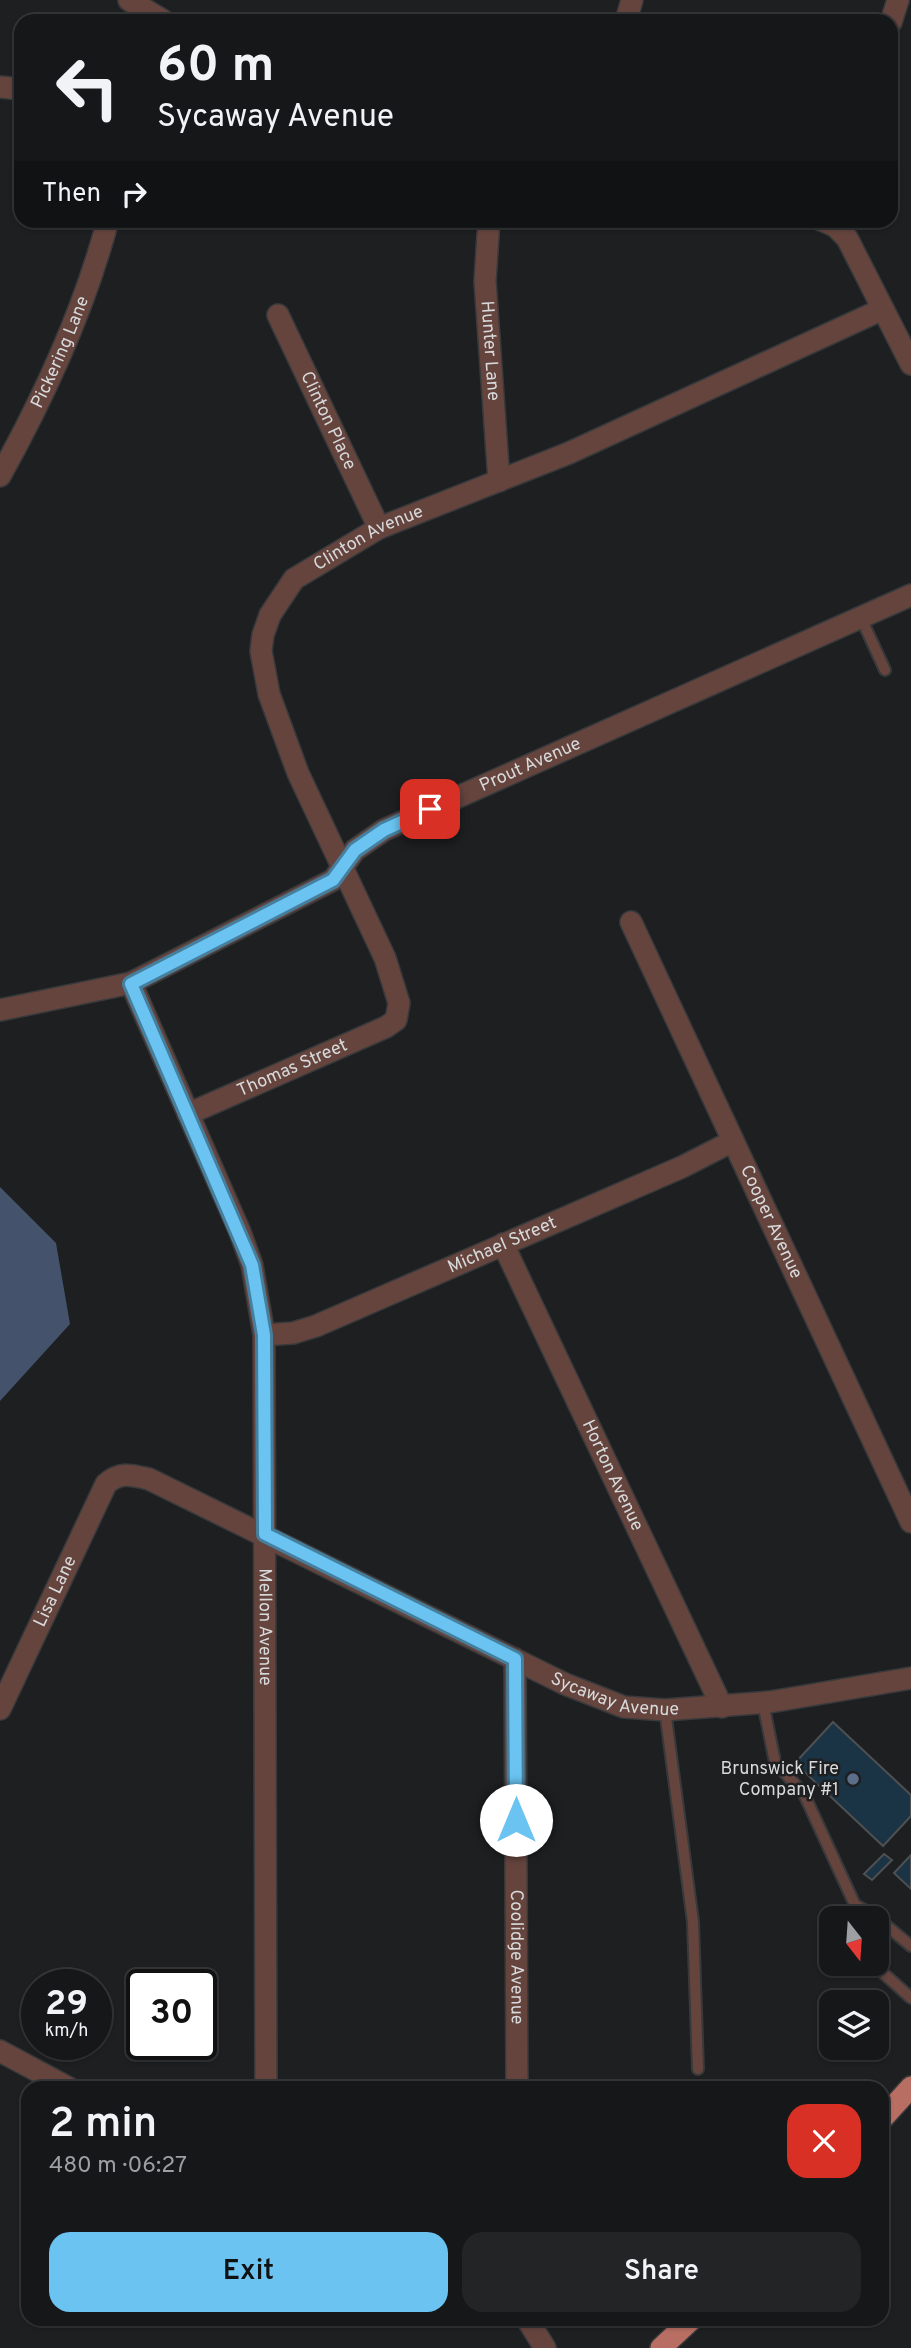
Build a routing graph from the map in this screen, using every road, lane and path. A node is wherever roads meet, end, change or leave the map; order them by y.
1 (129, 0) edge
2 (151, 14) edge
3 (106, 228) edge
4 (488, 228) edge
5 (837, 228) edge
6 (884, 309) junction
7 (278, 315) dead end
8 (911, 364) edge
9 (0, 476) edge
10 (499, 481) junction
11 (379, 528) junction
12 (911, 595) edge
13 (861, 618) junction
14 (885, 670) dead end
15 (344, 866) junction
16 (631, 922) dead end
17 (131, 984) junction
18 (0, 1010) edge
19 (396, 1020) joint
20 (188, 1114) junction
21 (733, 1140) junction
22 (503, 1244) junction
23 (264, 1335) junction
24 (114, 1477) joint
25 (911, 1522) edge
26 (265, 1534) junction
27 (515, 1659) junction
28 (911, 1678) edge
29 (763, 1703) junction
30 (722, 1707) junction
31 (0, 1709) edge
32 (665, 1710) junction
33 (855, 1905) joint
34 (911, 1946) edge
35 (886, 1976) edge
36 (911, 1998) edge
37 (0, 2051) edge
38 (698, 2069) dead end
39 (56, 2081) edge
40 (266, 2081) edge
41 (517, 2081) edge
42 (911, 2087) edge
43 (889, 2111) edge
44 (531, 2326) edge
45 (684, 2326) edge
46 (545, 2348) edge
47 (660, 2348) edge

1 - 2 street
3 - 9 street, Pickering Lane
4 - 10 street, Hunter Lane
5 - 6 street
6 - 8 street
6 - 10 street, Clinton Avenue
7 - 11 street, Clinton Place
10 - 11 street, Clinton Avenue
11 - 15 street, Clinton Avenue
12 - 13 street, Prout Avenue
13 - 14 lane
13 - 15 street, Prout Avenue
15 - 17 street, Prout Avenue
15 - 19 street, Clinton Avenue
16 - 21 street, Cooper Avenue
17 - 18 street, Prout Avenue
17 - 20 street, Mellon Avenue
19 - 20 street, Thomas Street
20 - 23 street, Mellon Avenue
21 - 22 street, Michael Street
21 - 25 street, Cooper Avenue
22 - 23 street, Michael Street
22 - 30 street, Horton Avenue
23 - 26 street, Mellon Avenue
24 - 26 street, Sycaway Avenue
24 - 31 street, Lisa Lane
26 - 27 street, Sycaway Avenue
26 - 40 street, Mellon Avenue
27 - 32 street, Sycaway Avenue
27 - 41 street, Coolidge Avenue
28 - 29 street, Sycaway Avenue
29 - 30 street, Sycaway Avenue
29 - 33 lane
30 - 32 street, Sycaway Avenue
32 - 38 lane
33 - 34 lane
35 - 36 lane
37 - 39 street
42 - 43 highway
44 - 46 street
45 - 47 highway

